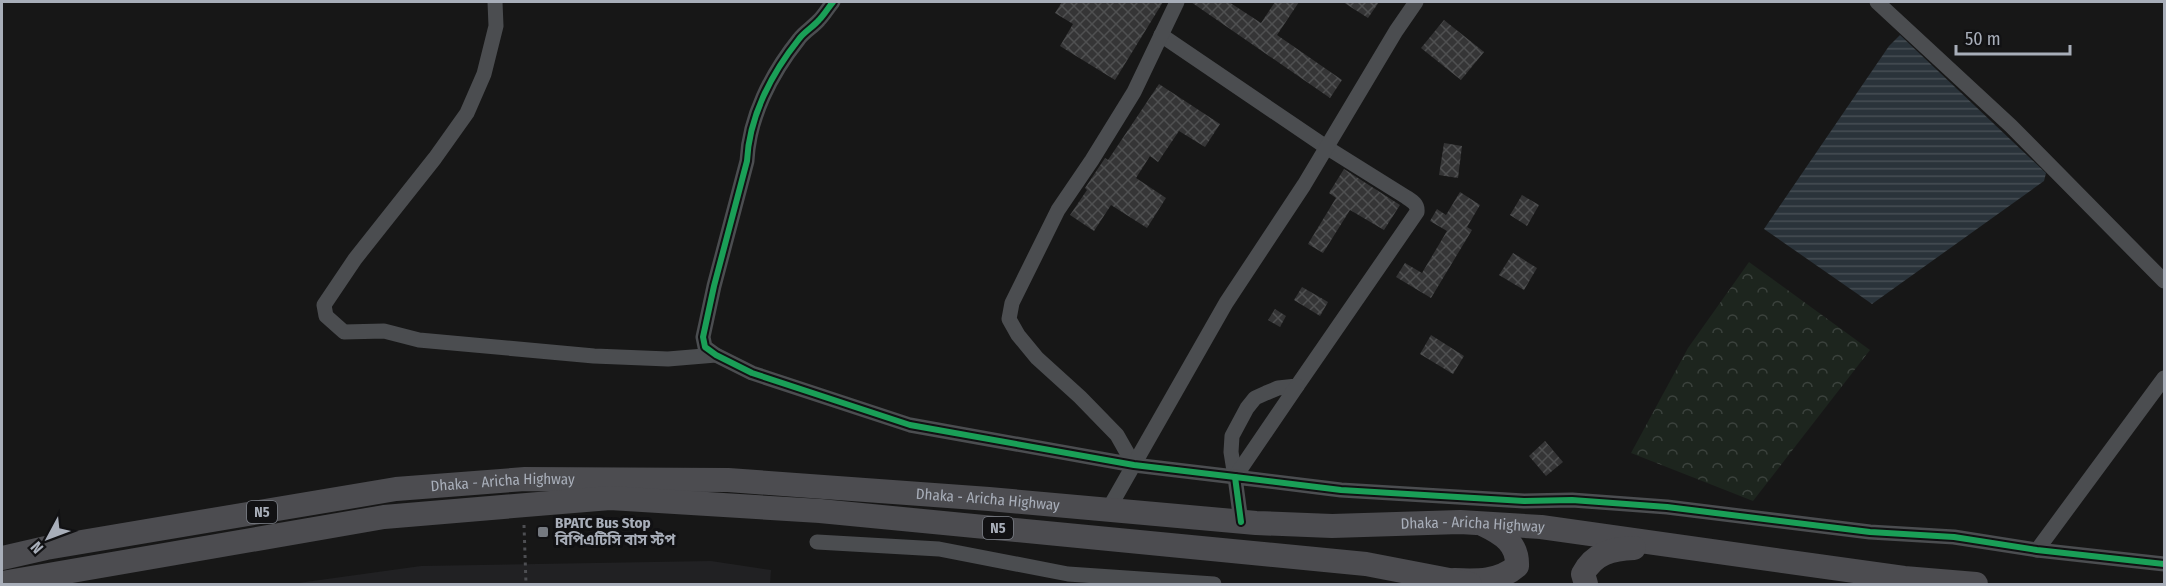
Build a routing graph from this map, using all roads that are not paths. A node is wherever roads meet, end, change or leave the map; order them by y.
1 (495, 2) edge
2 (833, 2) edge
3 (1177, 2) edge
4 (1416, 2) edge
5 (1877, 2) edge
6 (1161, 35) junction
7 (1326, 147) junction
8 (2164, 281) edge
9 (716, 355) junction
10 (2164, 378) edge
11 (1297, 386) junction
12 (1134, 465) junction
13 (1235, 477) junction
14 (1108, 510) junction
15 (1241, 522) junction
16 (1482, 524) junction
17 (817, 542) dead end
18 (1669, 546) junction
19 (2037, 550) junction
20 (2, 558) edge
21 (2164, 564) edge
22 (1445, 579) junction
23 (2, 583) edge
24 (1214, 585) edge
25 (1470, 585) edge
26 (1586, 585) edge
27 (1976, 585) edge

1 - 9 street
2 - 9 street
3 - 6 street
4 - 7 street
5 - 8 street
6 - 7 street
6 - 12 street
7 - 11 street
7 - 12 street
9 - 12 street
10 - 19 street
11 - 13 street
11 - 13 street
12 - 13 street
12 - 14 street
13 - 15 street
13 - 19 street
14 - 15 highway, Dhaka - Aricha Highway / N5
14 - 20 highway, Dhaka - Aricha Highway / N5
15 - 16 highway, Dhaka - Aricha Highway / N5
16 - 18 highway, Dhaka - Aricha Highway / N5
16 - 22 highway
17 - 24 street
18 - 26 highway
18 - 27 highway, Dhaka - Aricha Highway / N5
19 - 21 street
22 - 23 highway, Dhaka - Aricha Highway / N5
22 - 25 highway, Dhaka - Aricha Highway / N5

